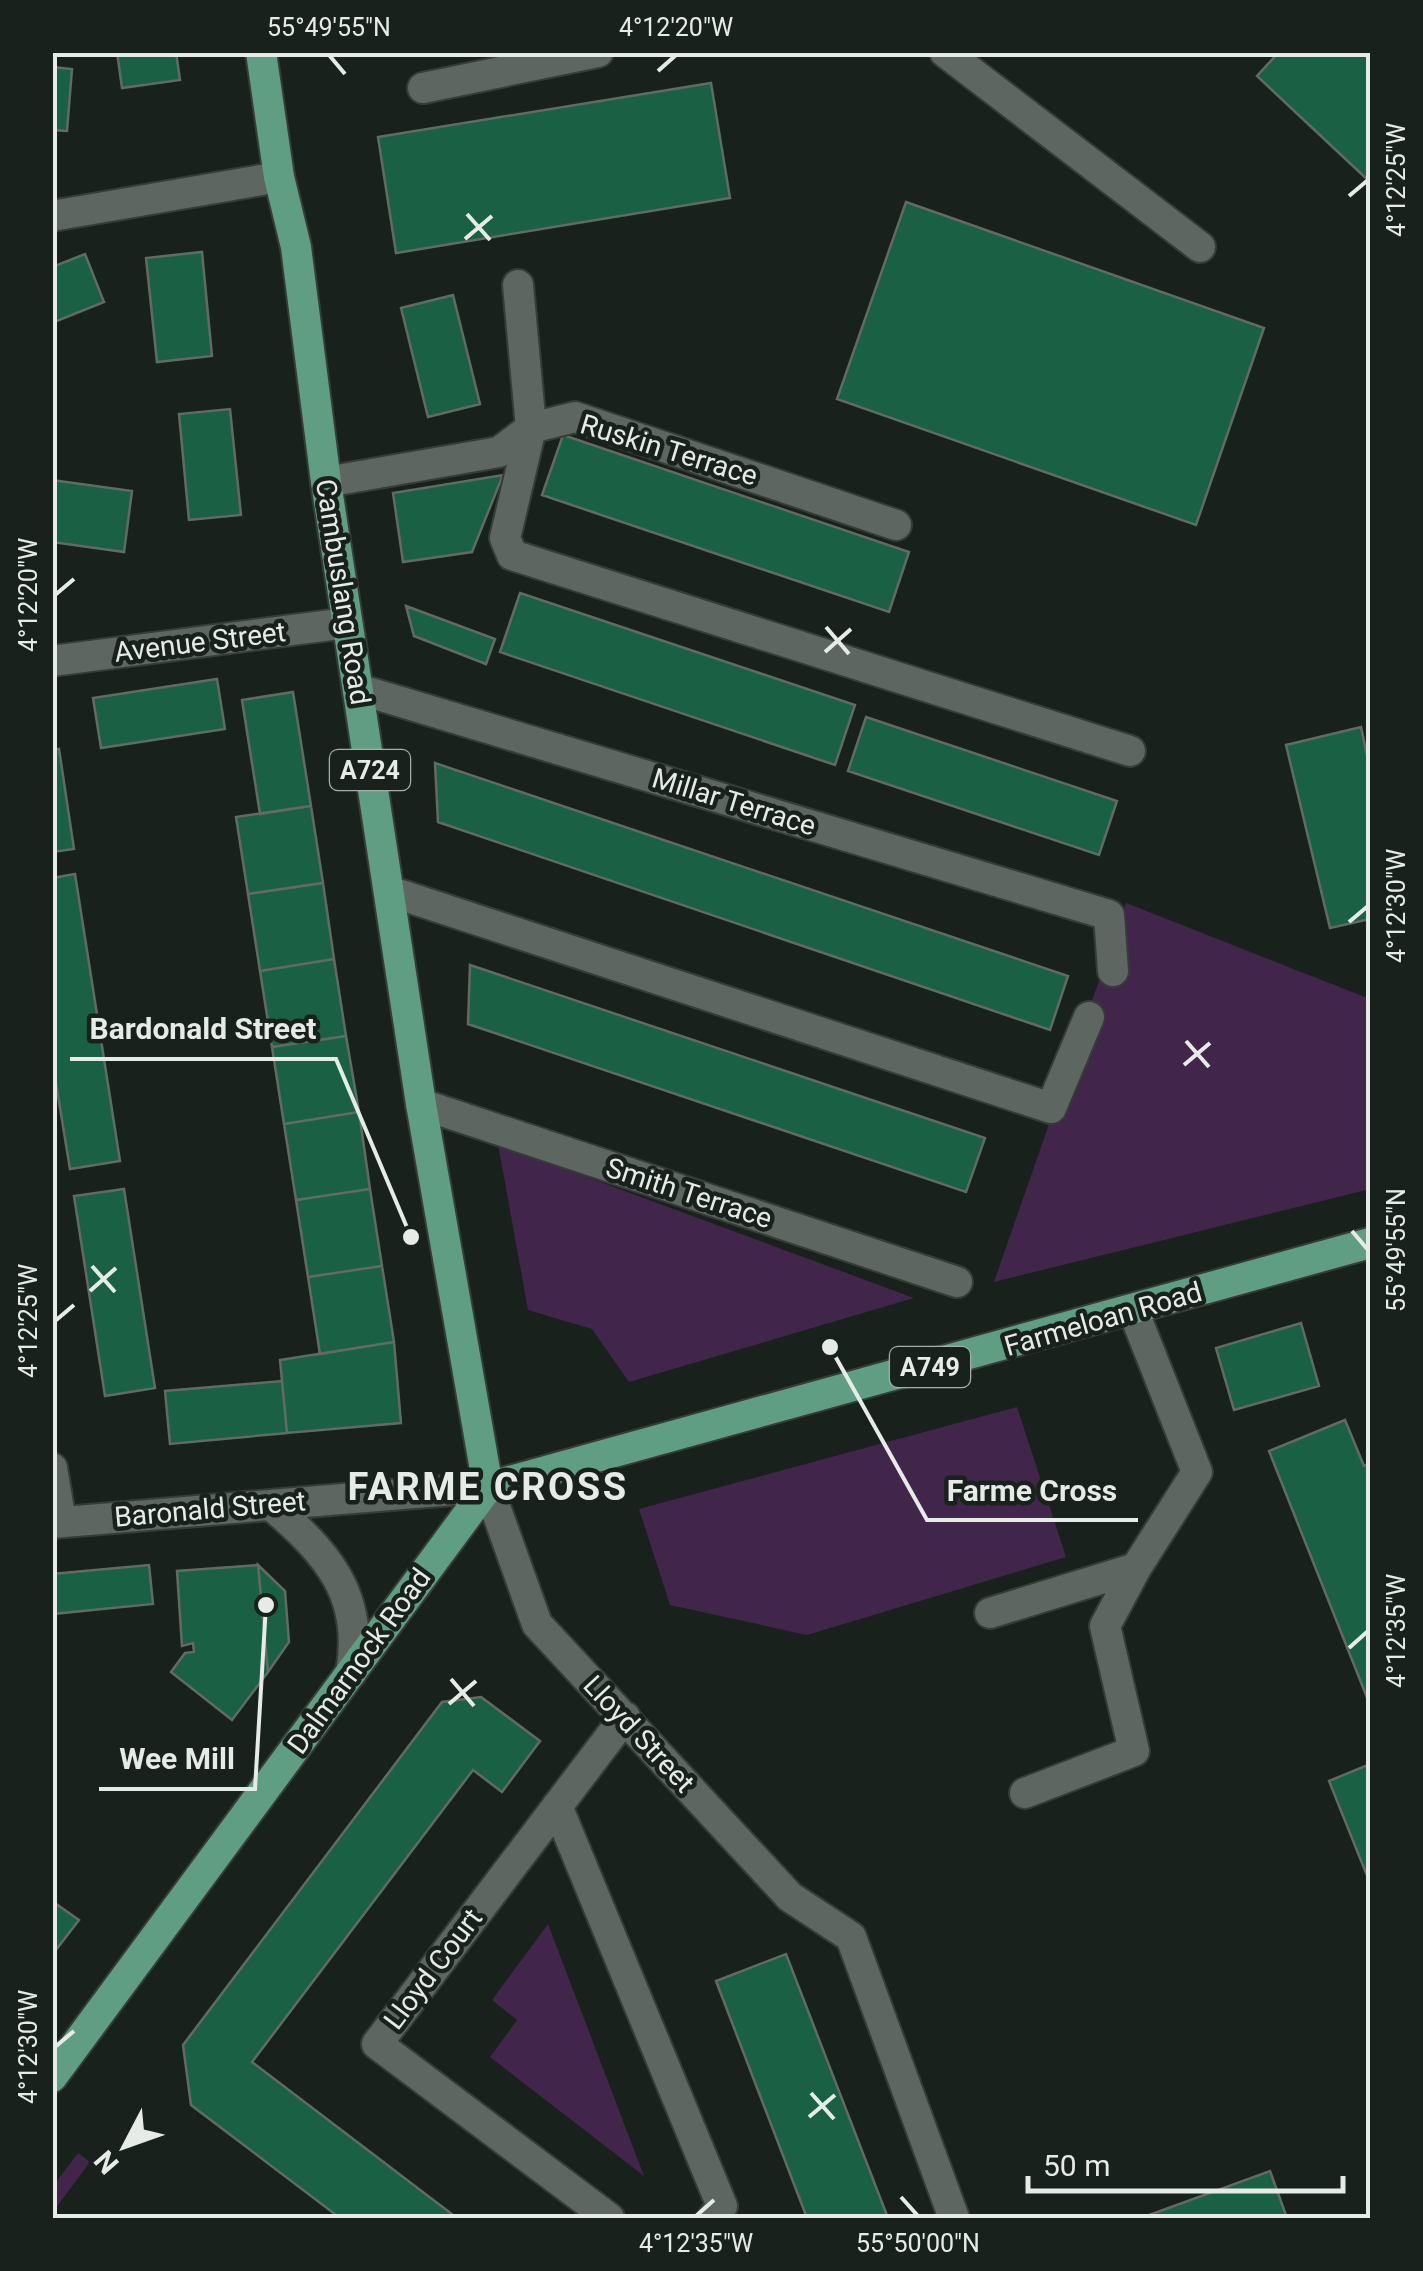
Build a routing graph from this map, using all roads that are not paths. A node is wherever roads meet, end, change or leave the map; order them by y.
1 (261, 52) edge
2 (598, 52) edge
3 (945, 52) edge
4 (424, 88) dead end
5 (279, 177) junction
6 (52, 216) edge
7 (1200, 248) dead end
8 (518, 285) dead end
9 (531, 428) junction
10 (326, 482) junction
11 (896, 525) dead end
12 (347, 622) junction
13 (52, 661) edge
14 (358, 690) junction
15 (1130, 751) dead end
16 (389, 890) junction
17 (1113, 971) dead end
18 (1088, 1017) dead end
19 (422, 1104) junction
20 (1370, 1243) edge
21 (957, 1282) dead end
22 (1132, 1310) junction
23 (52, 1468) edge
24 (488, 1487) junction
25 (271, 1505) junction
26 (57, 1523) edge
27 (1136, 1568) junction
28 (990, 1613) dead end
29 (350, 1673) junction
30 (625, 1717) junction
31 (1025, 1793) dead end
32 (557, 1806) junction
33 (52, 2077) edge
34 (609, 2218) edge
35 (713, 2218) edge
36 (954, 2218) edge

1 - 5 main road, Cambuslang Road / A724
2 - 4 street
3 - 7 street
5 - 6 street
5 - 10 main road, Cambuslang Road / A724
8 - 9 street
9 - 10 street, Ruskin Terrace
9 - 11 street, Ruskin Terrace
9 - 15 street
10 - 12 main road, Cambuslang Road / A724
12 - 13 street, Avenue Street
12 - 14 main road, Cambuslang Road / A724
14 - 16 main road, Cambuslang Road / A724
14 - 17 street, Millar Terrace
16 - 18 street
16 - 19 main road, Cambuslang Road / A724
19 - 21 street, Smith Terrace
19 - 24 main road, Cambuslang Road / A724
20 - 22 main road, Farmeloan Road / A749
22 - 24 main road, Farmeloan Road / A749
22 - 27 street
23 - 26 street
24 - 25 street, Baronald Street
24 - 29 main road, Dalmarnock Road
24 - 30 street, Lloyd Street
25 - 26 street, Baronald Street
25 - 29 street
27 - 28 street
27 - 31 street
29 - 33 main road, Dalmarnock Road
30 - 32 street, Lloyd Court
30 - 36 street, Lloyd Street
32 - 34 street, Lloyd Court
32 - 35 street

